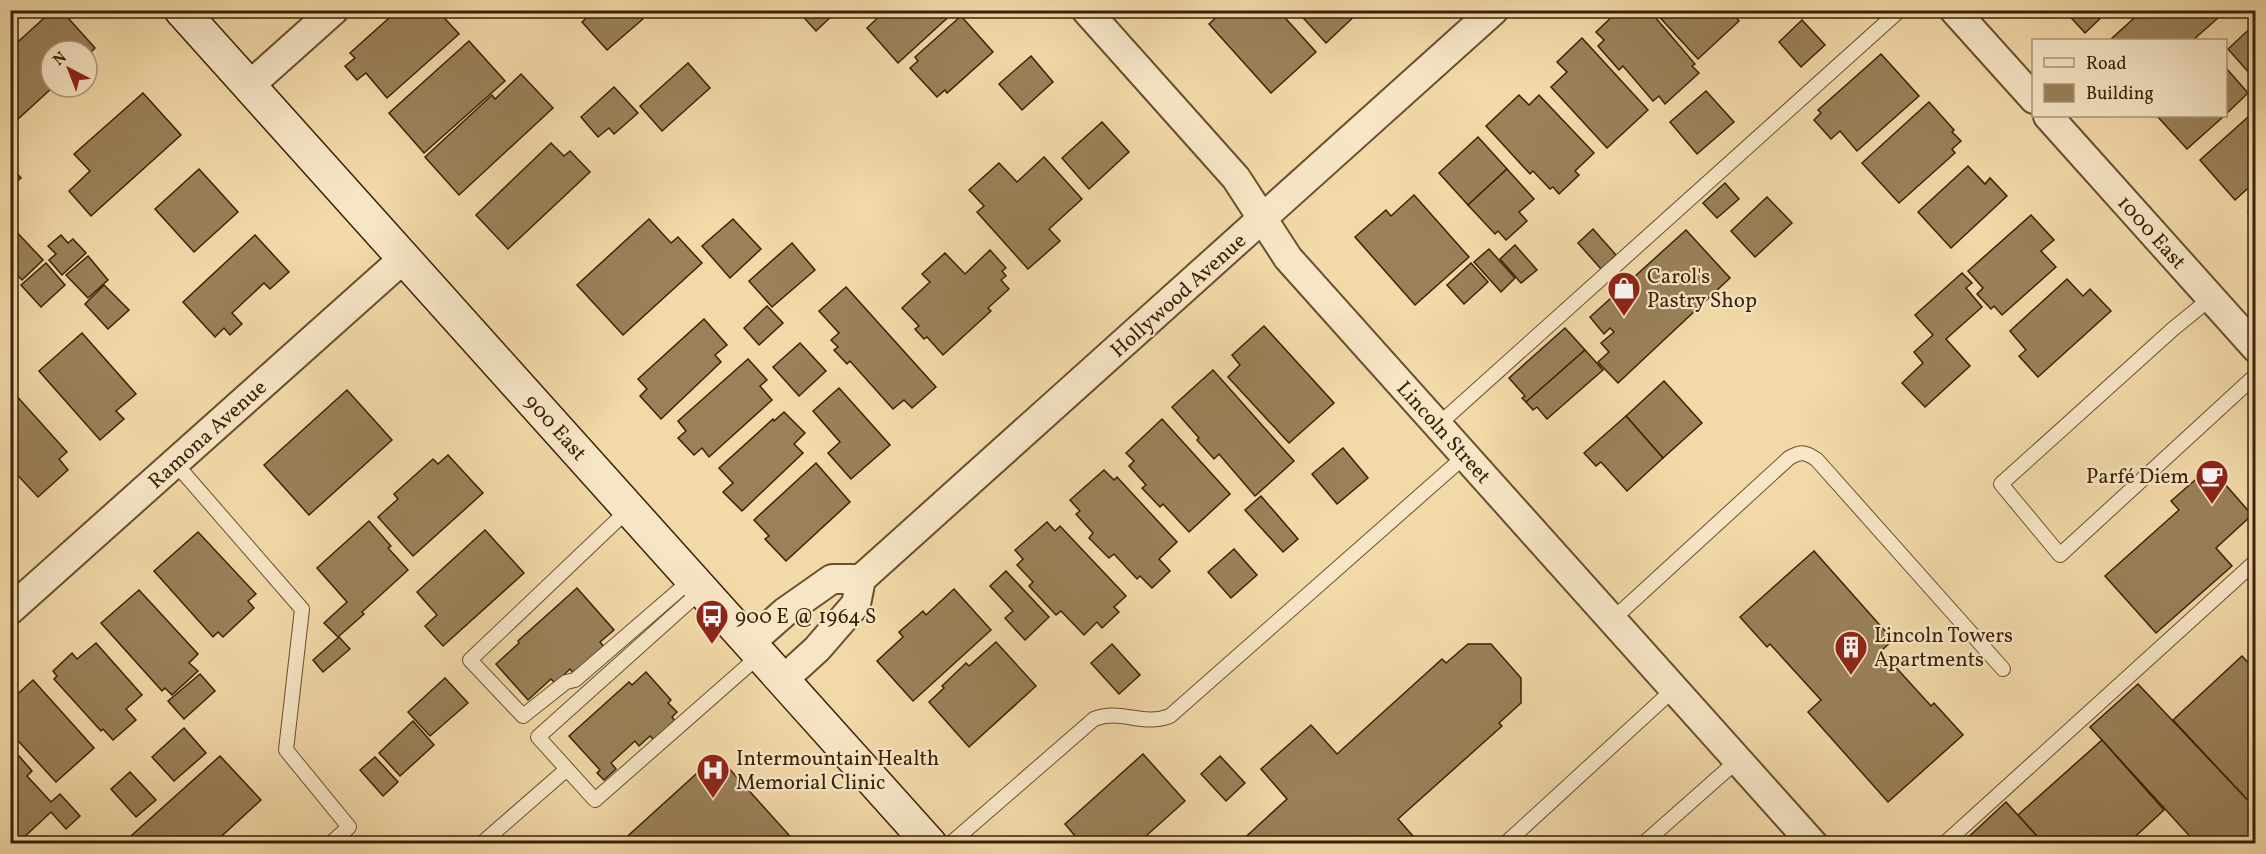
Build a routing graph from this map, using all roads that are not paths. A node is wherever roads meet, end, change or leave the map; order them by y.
1 (181, 10) edge
2 (334, 10) edge
3 (1086, 10) edge
4 (1494, 10) edge
5 (1899, 10) edge
6 (1954, 10) edge
7 (249, 86) junction
8 (2032, 97) edge
9 (2049, 117) edge
10 (1263, 218) junction
11 (404, 258) junction
12 (2211, 298) junction
13 (2256, 348) edge
14 (2256, 375) edge
15 (1438, 425) junction
16 (1465, 456) junction
17 (175, 463) junction
18 (629, 508) junction
19 (2256, 561) edge
20 (861, 579) junction
21 (697, 585) junction
22 (10, 610) edge
23 (1612, 620) junction
24 (755, 649) junction
25 (2003, 669) dead end
26 (783, 680) junction
27 (1674, 689) junction
28 (1738, 760) junction
29 (567, 768) junction
30 (330, 843) edge
31 (481, 843) edge
32 (933, 843) edge
33 (1505, 843) edge
34 (1642, 843) edge
35 (1813, 843) edge
36 (1944, 843) edge

1 - 7 street, 900 East
2 - 7 street
3 - 10 street, Lincoln Street
4 - 10 street, Hollywood Avenue
5 - 15 lane
6 - 8 street
7 - 11 street, 900 East
9 - 12 street, 1000 East
10 - 15 street, Lincoln Street
10 - 20 street, Hollywood Avenue
11 - 17 street, Ramona Avenue
11 - 18 street, 900 East
12 - 13 street, 1000 East
12 - 14 lane
15 - 16 street, Lincoln Street
16 - 23 street, Lincoln Street
16 - 32 lane
17 - 22 street, Ramona Avenue
17 - 30 lane
18 - 21 street, 900 East
18 - 21 lane
19 - 36 lane
20 - 24 street
20 - 26 street
21 - 24 street, 900 East
21 - 29 lane
23 - 25 lane
23 - 27 street, Lincoln Street
24 - 26 street, 900 East
24 - 29 lane
26 - 32 street, 900 East
27 - 28 street, Lincoln Street
27 - 33 lane
28 - 34 lane
28 - 35 street, Lincoln Street
29 - 31 lane

